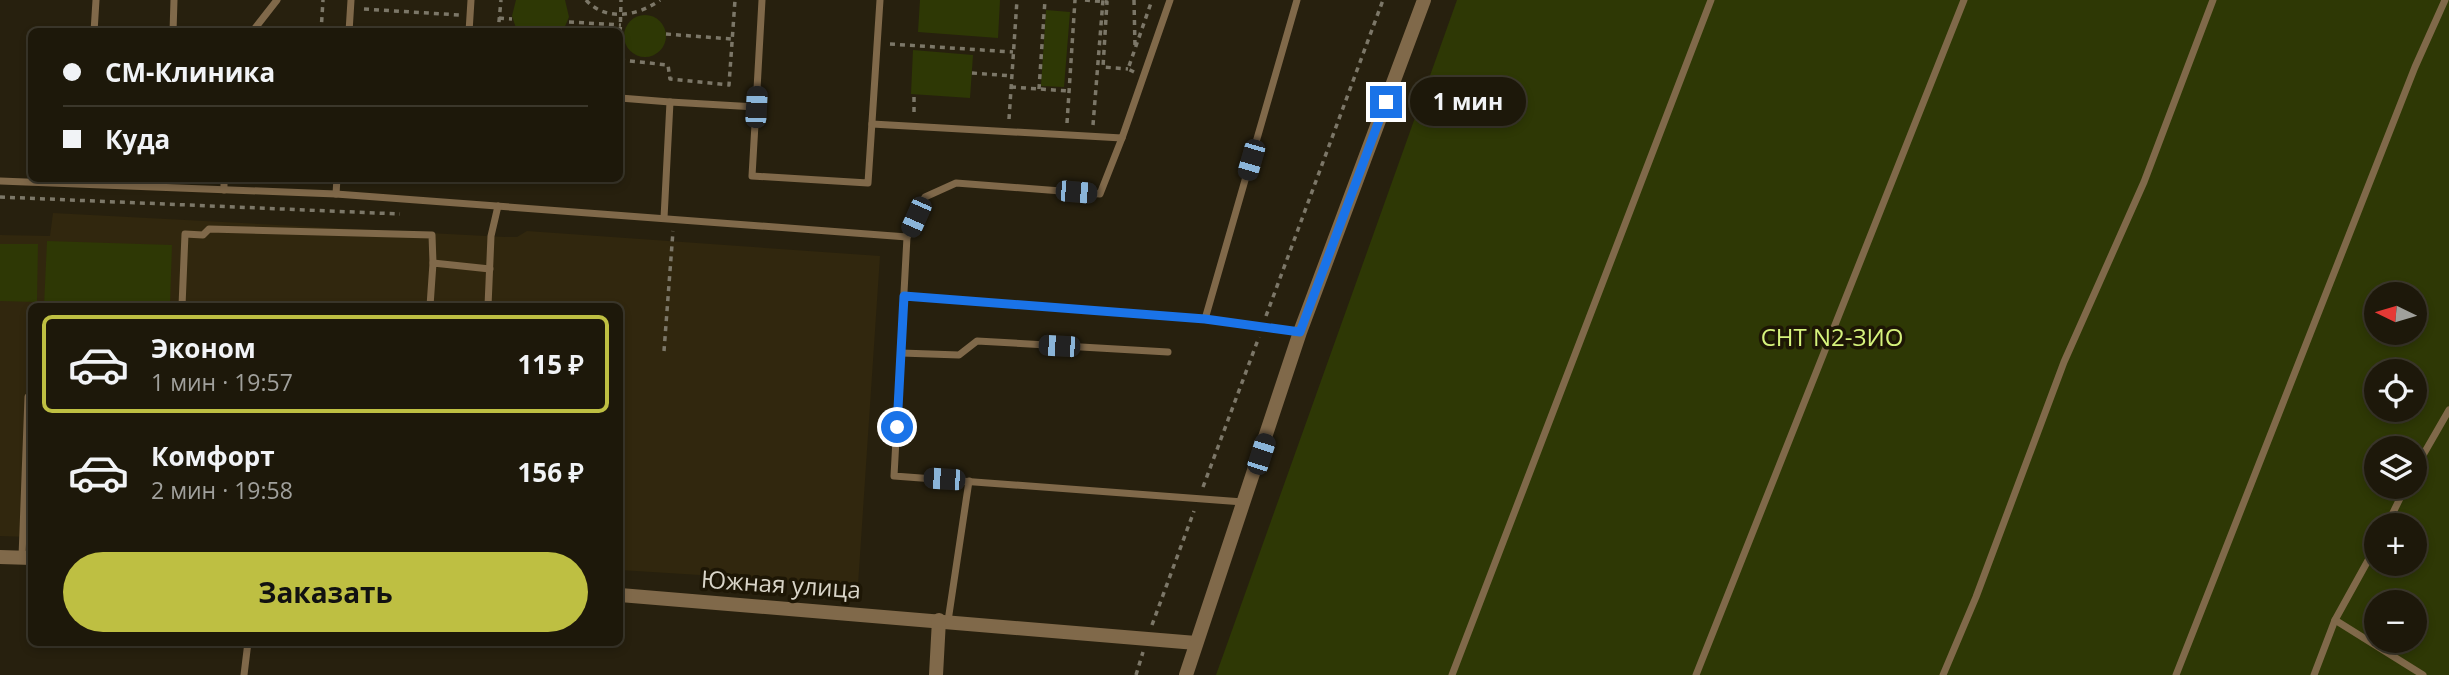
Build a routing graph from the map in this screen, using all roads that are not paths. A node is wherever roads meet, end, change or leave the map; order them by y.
1 (96, 0) edge
2 (174, 0) edge
3 (277, 0) edge
4 (351, 0) edge
5 (471, 0) edge
6 (762, 0) edge
7 (880, 0) edge
8 (1170, 0) edge
9 (1297, 0) edge
10 (1424, 0) edge
11 (1711, 0) edge
12 (1964, 0) edge
13 (2213, 0) edge
14 (2445, 0) edge
15 (94, 28) edge
16 (173, 28) edge
17 (255, 28) edge
18 (349, 28) edge
19 (469, 28) edge
20 (623, 98) edge
21 (670, 102) junction
22 (756, 107) junction
23 (872, 124) junction
24 (1122, 138) junction
25 (0, 181) edge
26 (224, 182) edge
27 (336, 182) edge
28 (224, 190) junction
29 (335, 194) junction
30 (498, 206) junction
31 (664, 218) junction
32 (907, 237) junction
33 (433, 263) junction
34 (490, 270) junction
35 (904, 296) junction
36 (182, 303) edge
37 (430, 303) edge
38 (488, 303) edge
39 (1205, 319) junction
40 (1300, 332) junction
41 (1168, 352) dead end
42 (901, 353) junction
43 (28, 397) edge
44 (2449, 410) edge
45 (2427, 448) edge
46 (970, 481) junction
47 (28, 491) edge
48 (1246, 502) junction
49 (0, 557) edge
50 (27, 558) edge
51 (2364, 568) edge
52 (623, 595) edge
53 (2335, 620) junction
54 (944, 621) junction
55 (1196, 643) junction
56 (248, 646) edge
57 (244, 675) edge
58 (936, 675) edge
59 (1186, 675) edge
60 (1452, 675) edge
61 (1696, 675) edge
62 (1942, 675) edge
63 (2176, 675) edge
64 (2314, 675) edge
65 (2423, 675) edge

1 - 15 lane
2 - 16 lane
3 - 17 lane
4 - 18 lane
5 - 19 lane
6 - 22 lane
7 - 23 lane
8 - 24 lane
9 - 39 lane
10 - 40 street
11 - 60 lane
12 - 61 lane
13 - 62 lane
14 - 63 lane
20 - 21 lane
21 - 22 lane
21 - 31 lane
22 - 23 lane
23 - 24 lane
24 - 32 lane
25 - 28 lane
26 - 28 lane
27 - 29 lane
28 - 29 lane
29 - 30 lane
30 - 31 lane
30 - 34 lane
31 - 32 lane
32 - 35 lane
33 - 34 lane
33 - 36 lane
33 - 37 lane
34 - 38 lane
35 - 39 lane
35 - 42 lane
39 - 40 lane
40 - 48 street
41 - 42 lane
42 - 46 lane
43 - 47 lane
44 - 45 lane
46 - 48 lane
46 - 54 lane
47 - 50 lane
48 - 55 street
49 - 50 street
51 - 53 lane
52 - 54 street, Южная улица
53 - 64 lane
53 - 65 lane
54 - 55 street, Южная улица
54 - 58 street
55 - 59 street
56 - 57 lane

